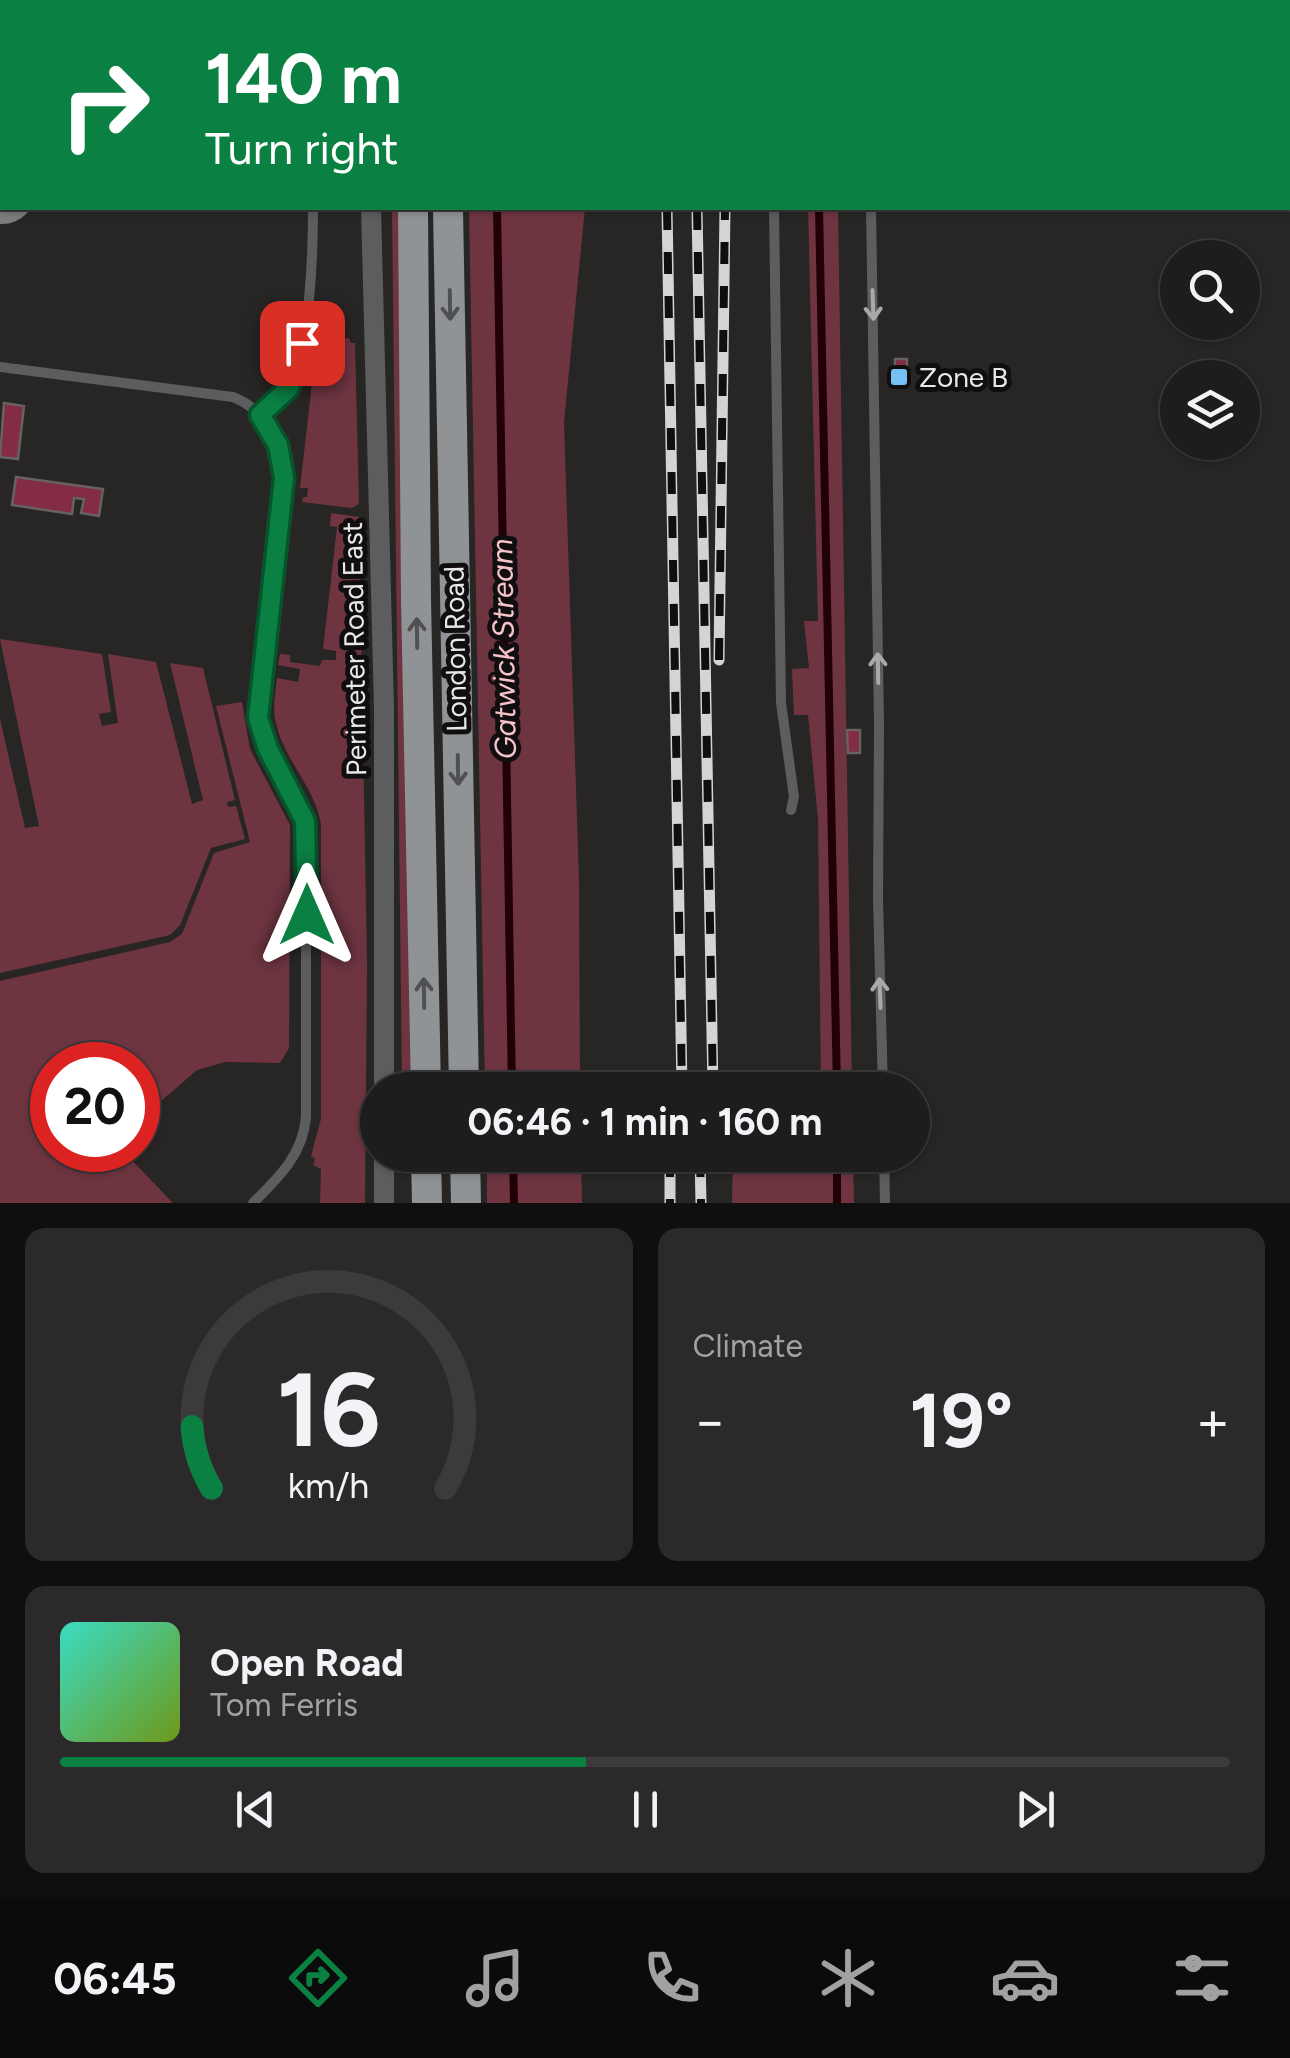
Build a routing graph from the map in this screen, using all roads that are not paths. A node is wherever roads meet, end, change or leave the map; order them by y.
1 (313, 210) edge
2 (371, 210) edge
3 (413, 210) edge
4 (448, 210) edge
5 (774, 210) edge
6 (871, 210) edge
7 (0, 367) edge
8 (260, 415) junction
9 (791, 810) dead end
10 (384, 1072) edge
11 (426, 1072) edge
12 (464, 1072) edge
13 (882, 1072) edge
14 (384, 1172) edge
15 (426, 1172) edge
16 (465, 1172) edge
17 (884, 1172) edge
18 (253, 1203) edge
19 (384, 1203) edge
20 (426, 1203) edge
21 (466, 1203) edge
22 (885, 1203) edge

1 - 8 lane
2 - 10 street, Perimeter Road East
11 -> 3 main road, London Road
4 -> 12 main road, London Road
5 - 9 lane
6 - 13 lane
7 - 8 lane
8 - 18 lane
14 - 19 street
15 - 20 main road
16 - 21 main road
17 - 22 lane

